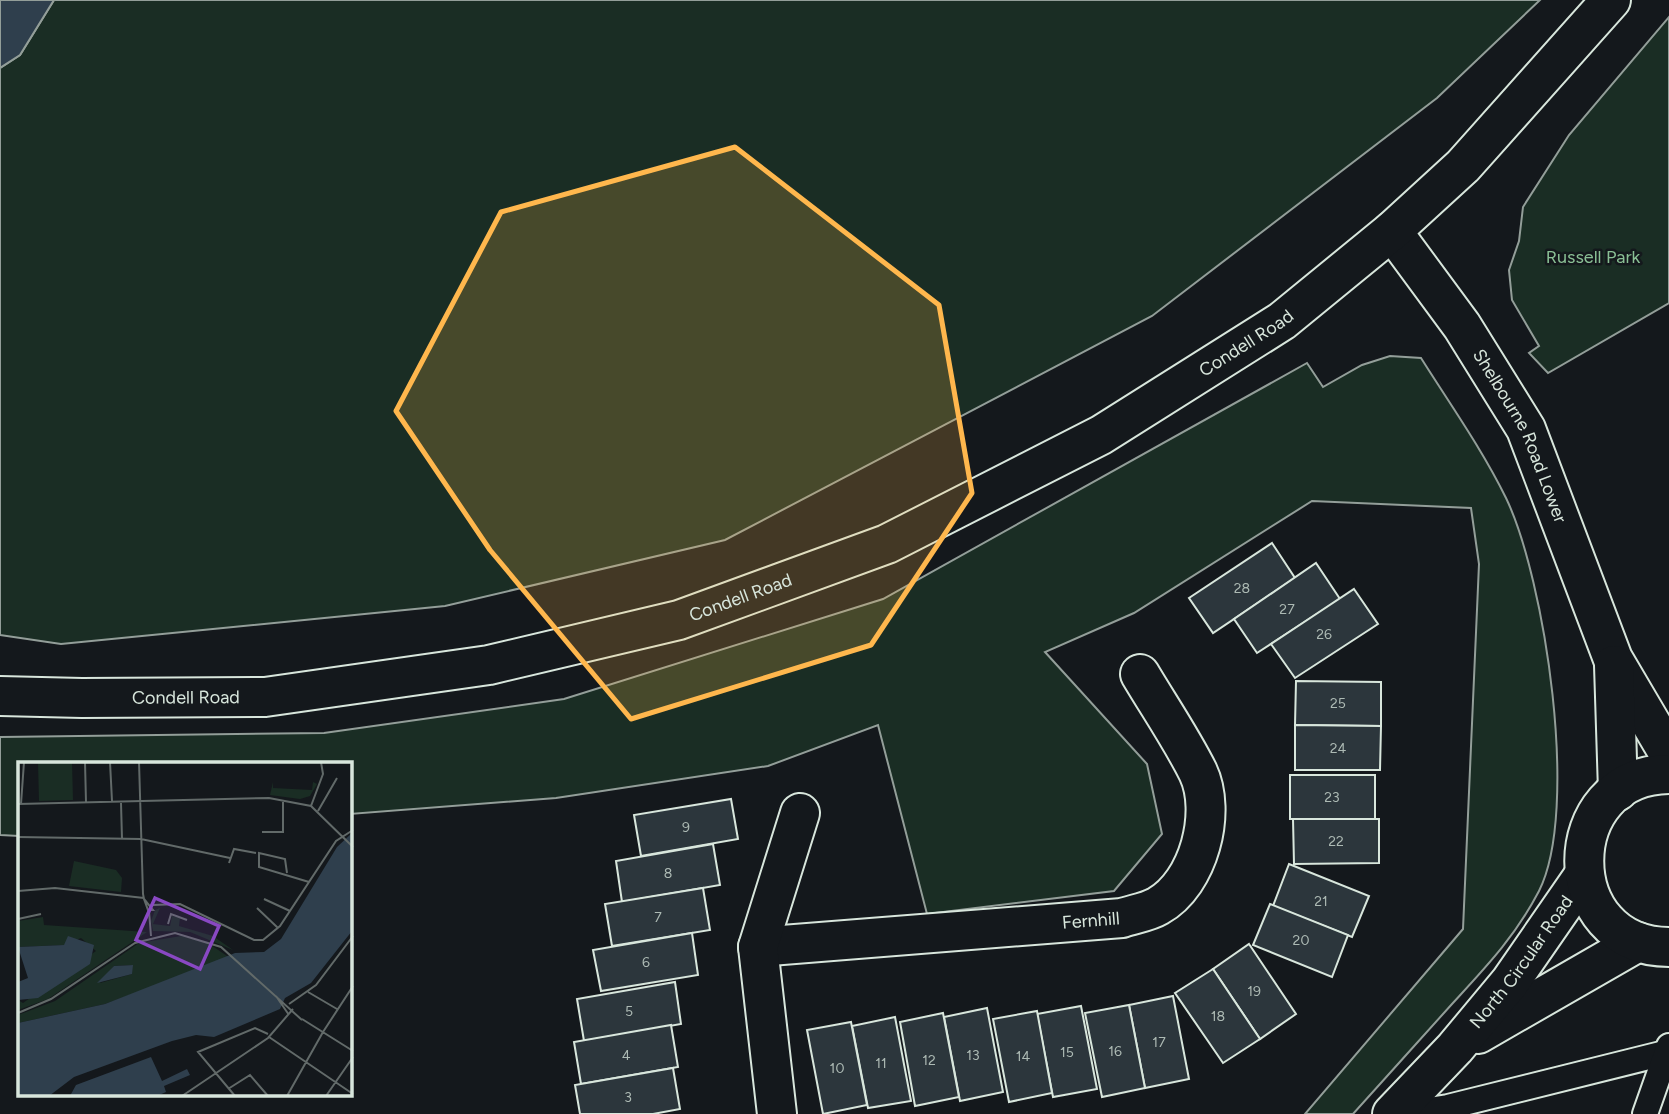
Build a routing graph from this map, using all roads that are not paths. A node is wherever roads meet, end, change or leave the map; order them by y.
1 (1611, 0) edge
2 (1392, 231) junction
3 (1613, 659) junction
4 (1140, 674) dead end
5 (0, 696) edge
6 (1669, 754) edge
7 (1669, 775) edge
8 (1618, 791) junction
9 (800, 813) dead end
10 (1584, 875) junction
11 (1654, 944) edge
12 (758, 947) junction
13 (1669, 1046) edge
14 (1455, 1048) junction
15 (1669, 1052) edge
16 (777, 1114) edge
17 (1392, 1114) edge
18 (1403, 1114) edge
19 (1645, 1114) edge

1 - 2 main road, Condell Road
2 - 3 main road, Shelbourne Road Lower
2 - 5 main road, Condell Road
3 - 6 main road
3 - 8 main road
4 - 12 main road, Fernhill
7 - 8 main road
8 - 10 main road
9 - 12 main road
10 - 11 main road
10 - 14 main road, North Circular Road
11 - 14 main road, North Circular Road
12 - 16 main road
13 - 15 lane
14 - 17 main road, North Circular Road
15 - 18 lane
15 - 19 lane

